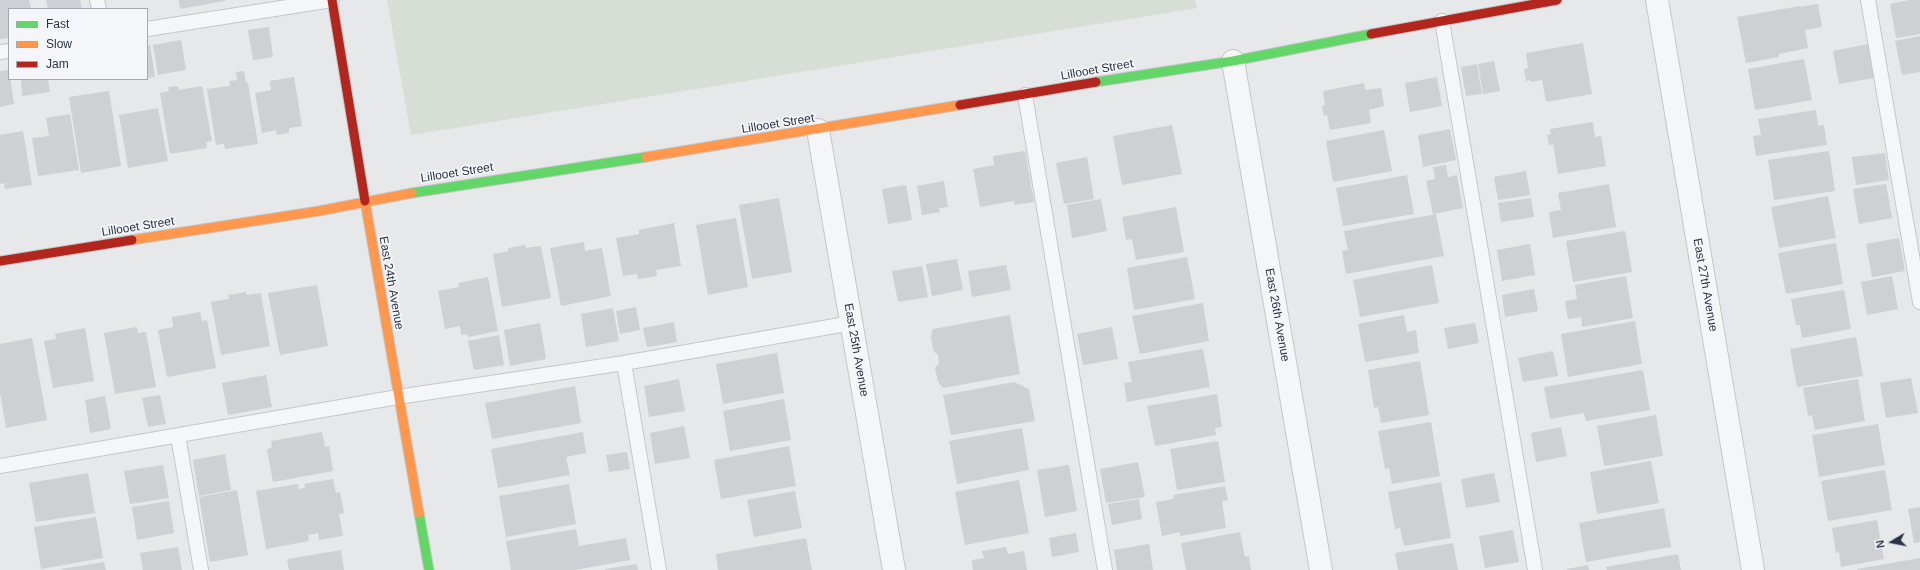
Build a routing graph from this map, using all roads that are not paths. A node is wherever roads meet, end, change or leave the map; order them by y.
1 (332, 0) edge
2 (1557, 0) edge
3 (1657, 0) edge
4 (1868, 0) edge
5 (1442, 21) junction
6 (148, 29) edge
7 (1233, 61) junction
8 (1025, 95) junction
9 (818, 130) junction
10 (365, 202) junction
11 (0, 261) edge
12 (1920, 302) edge
13 (852, 323) junction
14 (624, 363) junction
15 (398, 397) junction
16 (178, 436) junction
17 (0, 466) edge
18 (201, 570) edge
19 (429, 570) edge
20 (659, 570) edge
21 (894, 570) edge
22 (1104, 570) edge
23 (1321, 570) edge
24 (1535, 570) edge
25 (1753, 570) edge

1 - 6 lane
1 - 10 street, East 24th Avenue
2 - 5 street, Lillooet Street
3 - 25 street, East 27th Avenue
4 - 12 lane
5 - 7 street, Lillooet Street
5 - 24 lane
7 - 8 street, Lillooet Street
7 - 23 street, East 26th Avenue
8 - 9 street, Lillooet Street
8 - 22 lane
9 - 10 street, Lillooet Street
9 - 13 street, East 25th Avenue
10 - 11 street, Lillooet Street
10 - 15 street, East 24th Avenue
13 - 14 lane
13 - 21 street, East 25th Avenue
14 - 15 lane
14 - 20 lane
15 - 16 lane
15 - 19 street, East 24th Avenue
16 - 17 lane
16 - 18 lane

